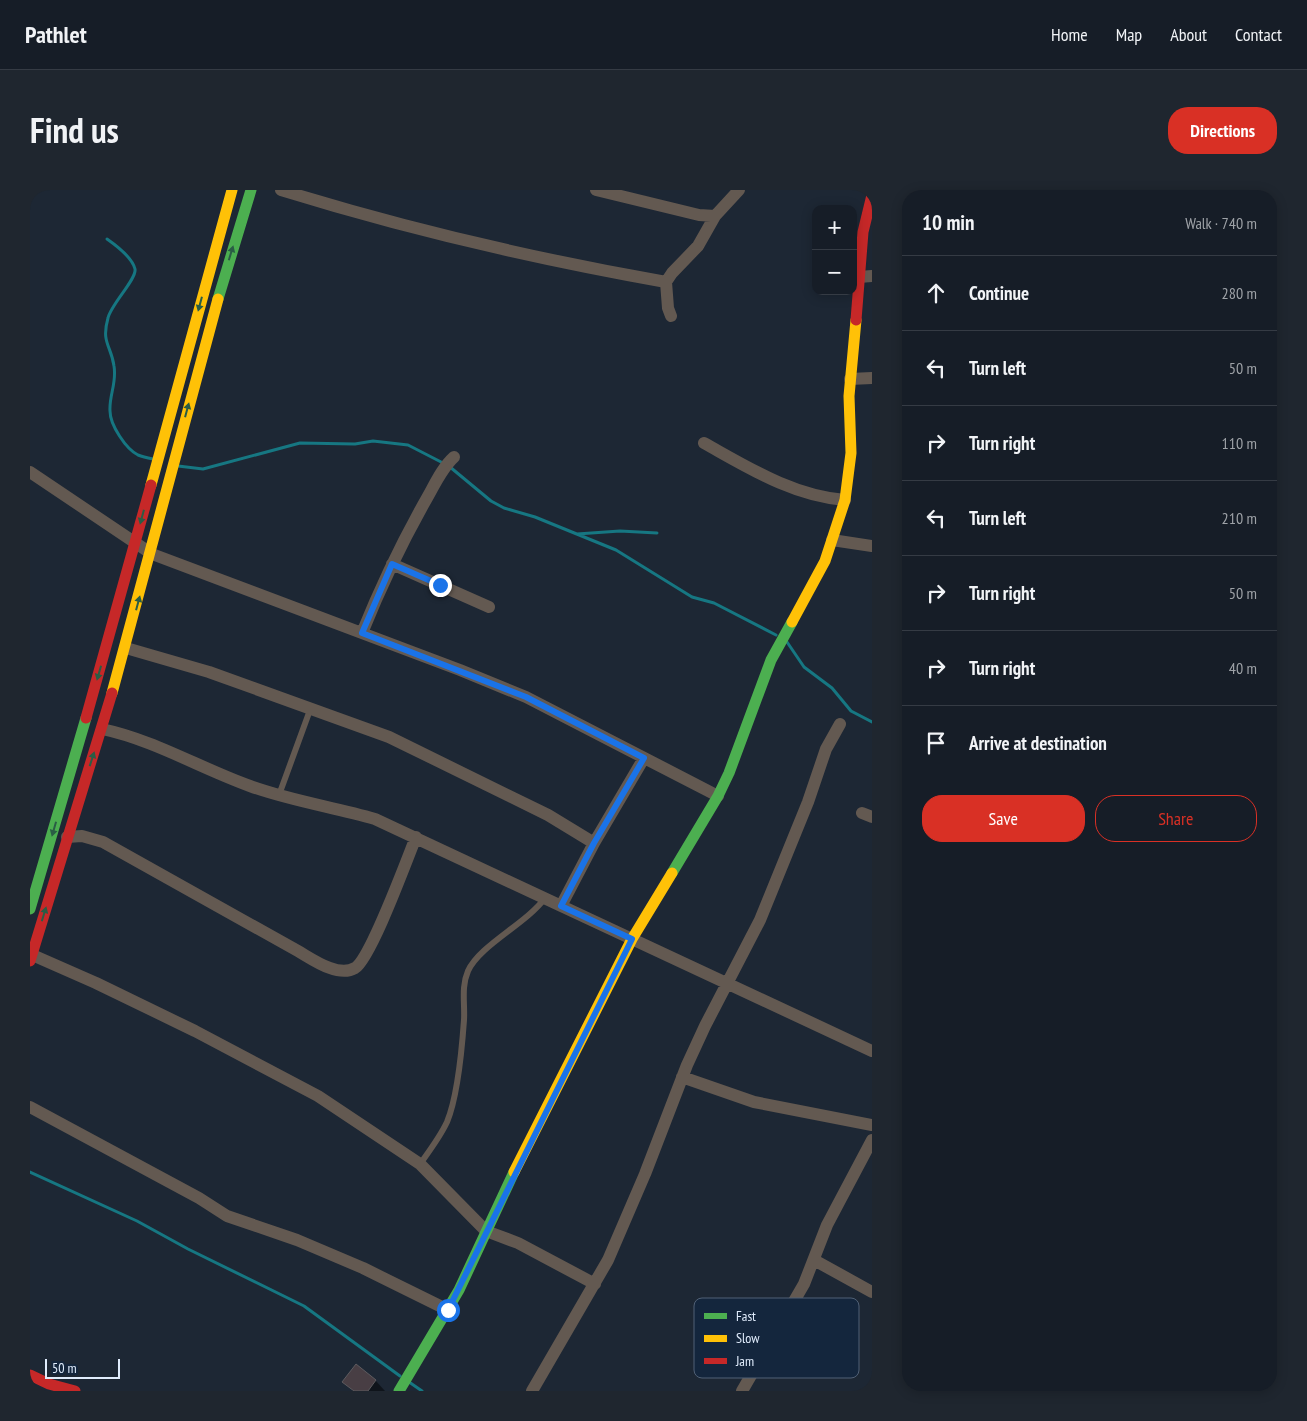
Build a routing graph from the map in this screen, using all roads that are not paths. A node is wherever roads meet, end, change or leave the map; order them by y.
1 (232, 190) edge
2 (251, 190) edge
3 (281, 190) edge
4 (596, 190) edge
5 (739, 190) edge
6 (872, 195) edge
7 (715, 216) junction
8 (866, 277) edge
9 (666, 282) junction
10 (671, 316) dead end
11 (872, 378) edge
12 (850, 379) junction
13 (704, 443) dead end
14 (449, 462) dead end
15 (30, 472) edge
16 (845, 500) junction
17 (832, 540) junction
18 (136, 543) junction
19 (872, 546) edge
20 (152, 554) junction
21 (392, 564) junction
22 (489, 607) dead end
23 (362, 633) junction
24 (126, 648) junction
25 (310, 710) junction
26 (840, 724) dead end
27 (102, 729) junction
28 (644, 758) junction
29 (279, 795) junction
30 (718, 796) junction
31 (416, 837) junction
32 (67, 838) junction
33 (594, 843) junction
34 (545, 898) junction
35 (561, 906) junction
36 (30, 909) edge
37 (632, 939) junction
38 (31, 957) edge
39 (727, 984) junction
40 (872, 1050) edge
41 (682, 1077) junction
42 (30, 1108) edge
43 (872, 1126) edge
44 (872, 1140) edge
45 (420, 1164) junction
46 (486, 1231) junction
47 (814, 1260) junction
48 (595, 1284) junction
49 (872, 1292) edge
50 (797, 1298) edge
51 (448, 1310) junction
52 (30, 1375) edge
53 (750, 1378) edge
54 (75, 1391) edge
55 (399, 1391) edge
56 (532, 1391) edge
57 (742, 1391) edge

1 -> 18 main road
20 -> 2 main road
3 - 9 street
4 - 7 street
5 - 7 street
6 - 8 main road
7 - 9 street
8 - 12 main road
9 - 10 street
11 - 12 street
12 - 16 main road
13 - 16 street
14 - 21 street
15 - 18 street
16 - 17 main road
17 - 19 street
17 - 30 main road
18 - 20 street
18 -> 36 main road
20 - 23 street
24 -> 20 main road
21 - 22 street
21 - 23 street
23 - 28 street
24 - 25 street
24 - 27 main road
25 - 29 lane
25 - 33 street
26 - 39 street
27 - 29 street
32 -> 27 main road
28 - 30 street
28 - 33 street
29 - 31 street
30 - 37 main road
31 - 32 street
31 - 34 street
38 -> 32 main road
33 - 35 street
34 - 35 street
34 - 45 lane
35 - 37 street
37 - 39 street
37 - 46 main road
38 - 45 street
39 - 40 street
39 - 41 street
41 - 43 street
41 - 48 street
42 - 51 street
44 - 47 street
45 - 46 street
46 - 48 street
46 - 51 main road
47 - 49 street
47 - 50 street
48 - 56 street
51 - 55 main road
52 - 54 main road
53 - 57 street

